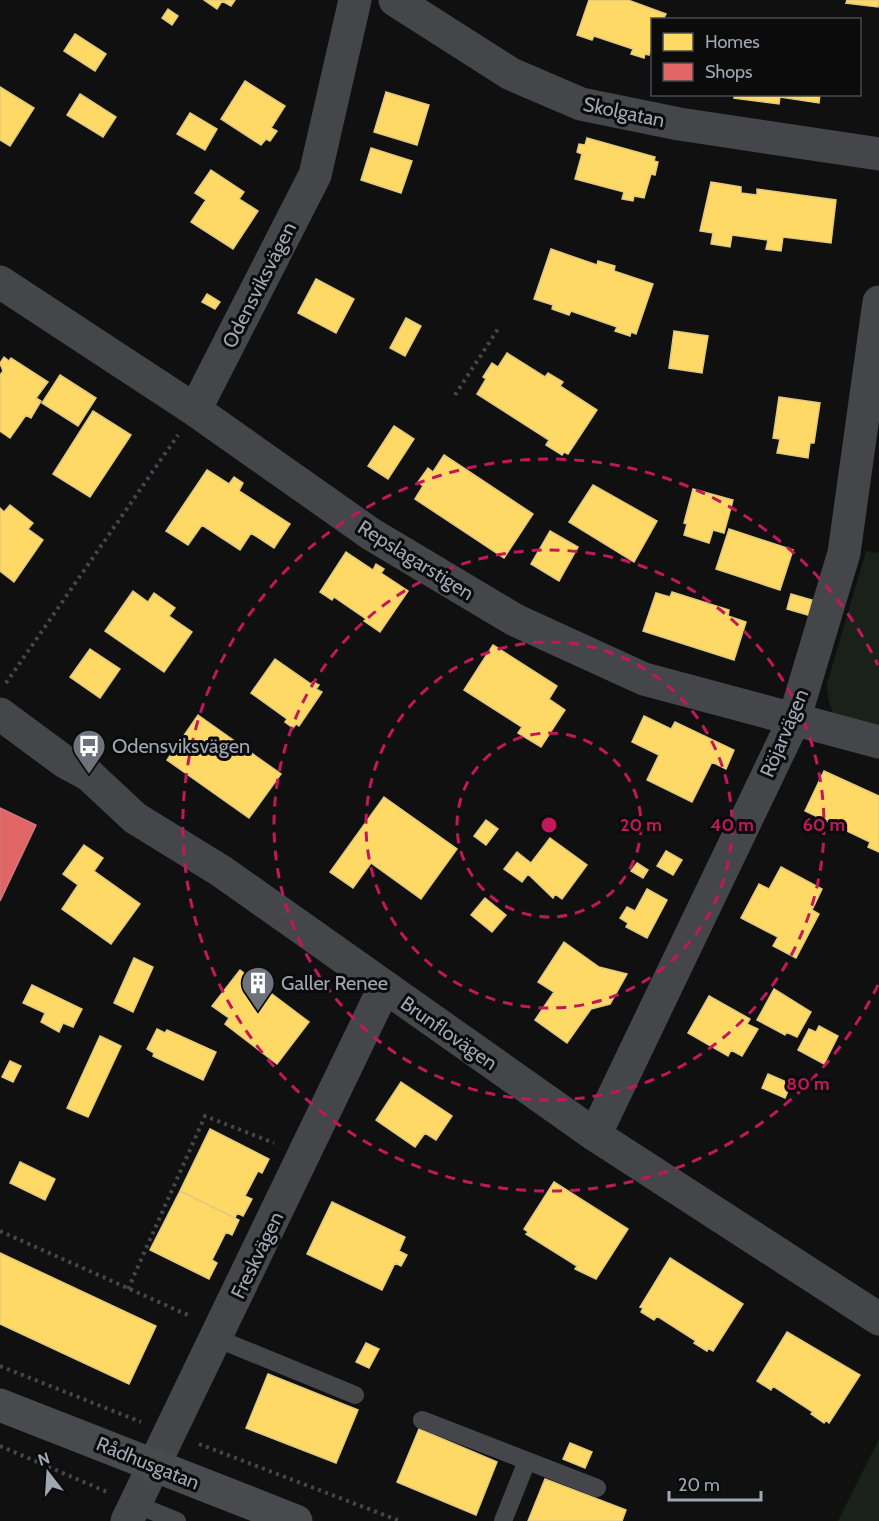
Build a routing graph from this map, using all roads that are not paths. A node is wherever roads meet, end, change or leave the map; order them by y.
1 (355, 0) edge
2 (395, 0) edge
3 (879, 154) edge
4 (0, 282) edge
5 (879, 302) edge
6 (195, 410) junction
7 (0, 702) edge
8 (794, 720) junction
9 (879, 742) edge
10 (384, 988) junction
11 (595, 1135) junction
12 (879, 1319) edge
13 (218, 1334) junction
14 (356, 1395) dead end
15 (0, 1406) edge
16 (422, 1420) dead end
17 (527, 1461) junction
18 (154, 1466) junction
19 (597, 1488) dead end
20 (131, 1513) edge
21 (177, 1521) edge
22 (296, 1521) edge
23 (503, 1521) edge

1 - 6 street, Odensviksvägen
2 - 3 street, Skolgatan
4 - 6 street, Repslagarstigen
5 - 8 street, Röjarvägen
6 - 8 street, Repslagarstigen
7 - 10 street, Brunflovägen
8 - 9 street, Repslagarstigen
8 - 11 street, Röjarvägen
10 - 11 street, Brunflovägen
10 - 13 street, Freskvägen
11 - 12 street, Brunflovägen
13 - 14 lane
13 - 18 street, Freskvägen
15 - 18 main road, Rådhusgatan
16 - 17 lane
17 - 19 lane
17 - 23 lane
18 - 20 street, Freskvägen
18 - 22 main road, Rådhusgatan
20 - 21 lane

